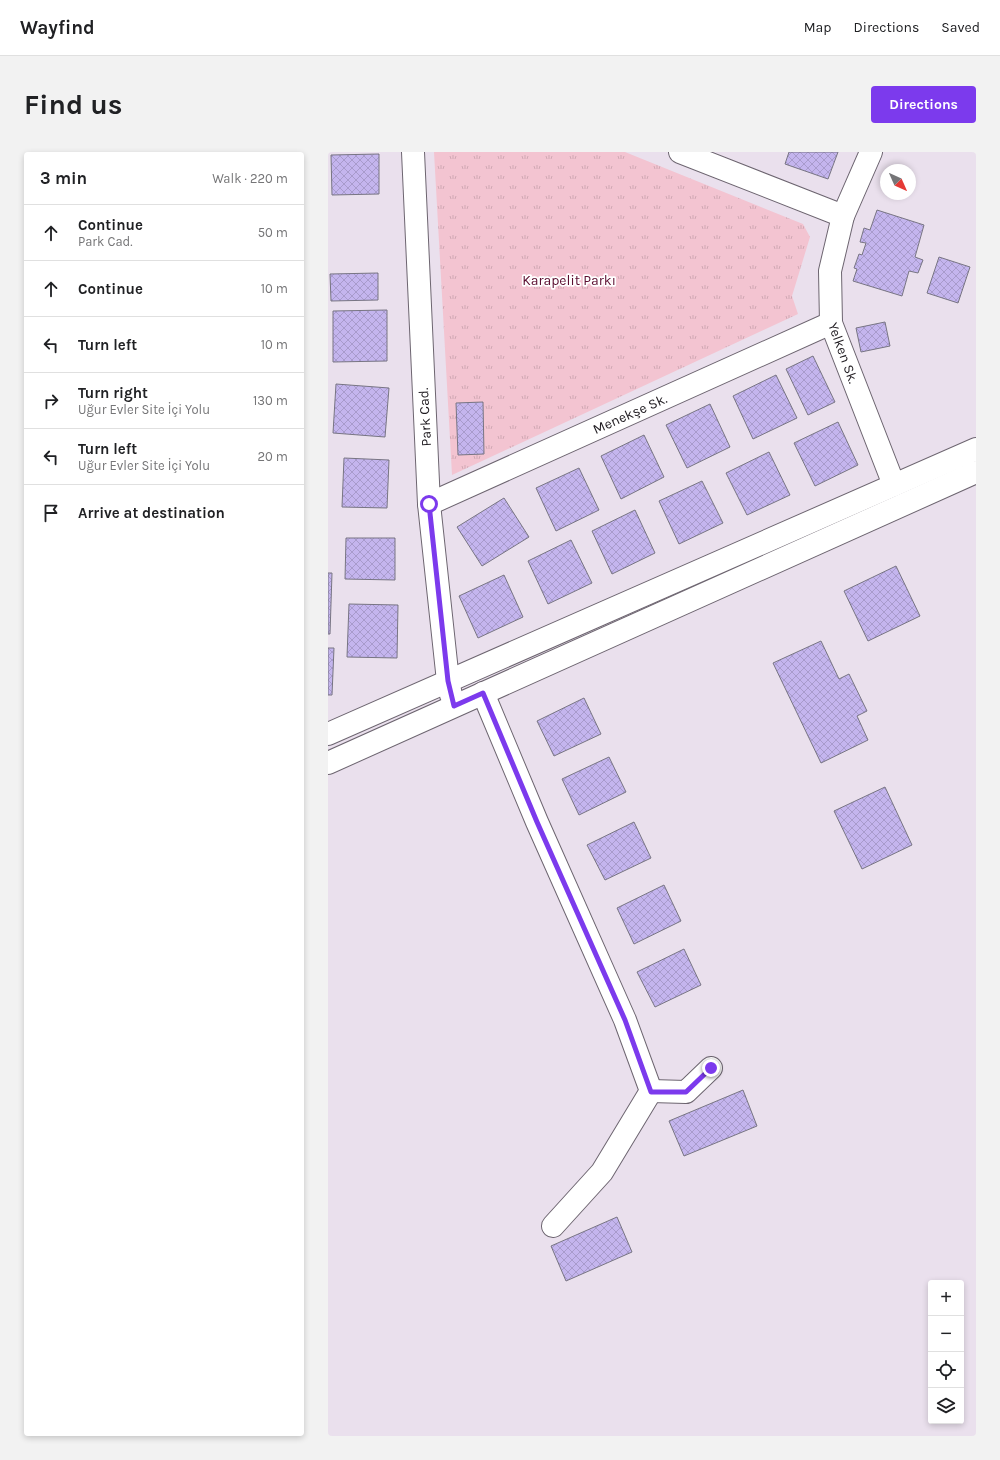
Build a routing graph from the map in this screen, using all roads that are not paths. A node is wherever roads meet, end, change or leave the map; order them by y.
1 (413, 152) edge
2 (680, 152) edge
3 (871, 152) edge
4 (843, 216) junction
5 (830, 323) junction
6 (976, 449) edge
7 (976, 472) edge
8 (894, 485) junction
9 (429, 504) junction
10 (448, 681) junction
11 (483, 693) junction
12 (454, 706) junction
13 (328, 734) edge
14 (328, 763) edge
15 (711, 1068) dead end
16 (651, 1092) junction
17 (553, 1226) dead end

1 - 9 street, Park Cad.
2 - 4 street
3 - 4 street, Yelken Sk.
4 - 5 street, Yelken Sk.
5 - 8 street, Yelken Sk.
5 - 9 street, Menekşe Sk.
6 - 8 street
7 - 11 street
8 - 10 street
9 - 10 street, Park Cad.
10 - 12 street, Park Cad.
10 - 13 street
11 - 12 street
11 - 16 street
12 - 14 street
15 - 16 street
16 - 17 street

